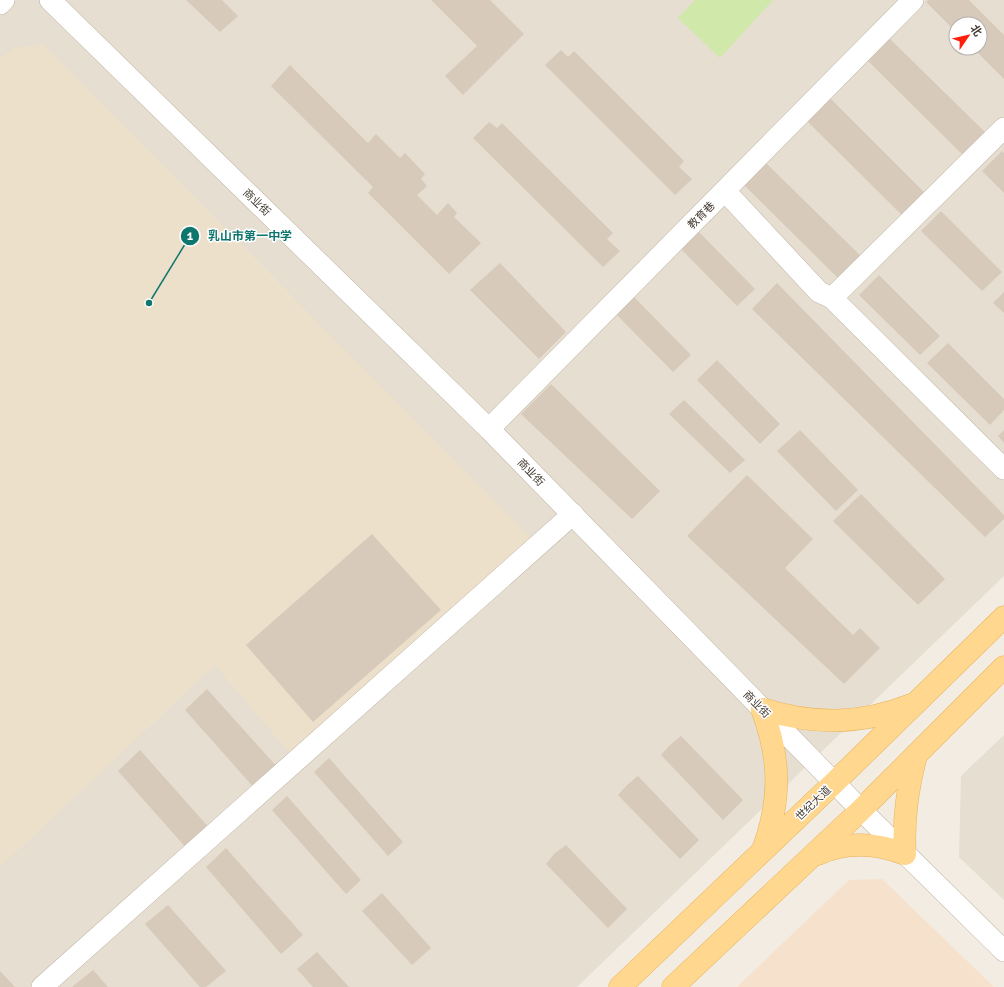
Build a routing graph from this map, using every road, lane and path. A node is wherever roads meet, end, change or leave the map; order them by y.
1 (4, 0) edge
2 (50, 0) edge
3 (913, 0) edge
4 (0, 4) edge
5 (1004, 128) edge
6 (725, 191) junction
7 (832, 298) junction
8 (489, 429) junction
9 (1004, 469) edge
10 (573, 514) junction
11 (1004, 617) edge
12 (1004, 667) edge
13 (916, 703) junction
14 (762, 709) junction
15 (916, 755) junction
16 (861, 810) junction
17 (763, 852) junction
18 (905, 854) junction
19 (810, 858) junction
20 (1004, 951) edge
21 (42, 987) edge
22 (620, 987) edge
23 (673, 987) edge

1 - 4 street
2 - 8 street, 商业街
3 - 6 street, 教育巷
5 - 7 street
6 - 7 street
6 - 8 street, 教育巷
7 - 9 street
8 - 10 street, 商业街
10 - 14 street, 商业街
10 - 21 street
11 - 13 main road, 世纪大道
12 - 15 main road
13 - 14 main road
13 - 17 main road, 世纪大道
14 - 16 street, 商业街
14 - 17 main road
15 - 16 main road
15 - 18 main road
16 - 18 street, 商业街
16 - 19 main road
17 - 22 main road, 世纪大道
18 - 19 main road
18 - 20 street, 商业街
19 - 23 main road

